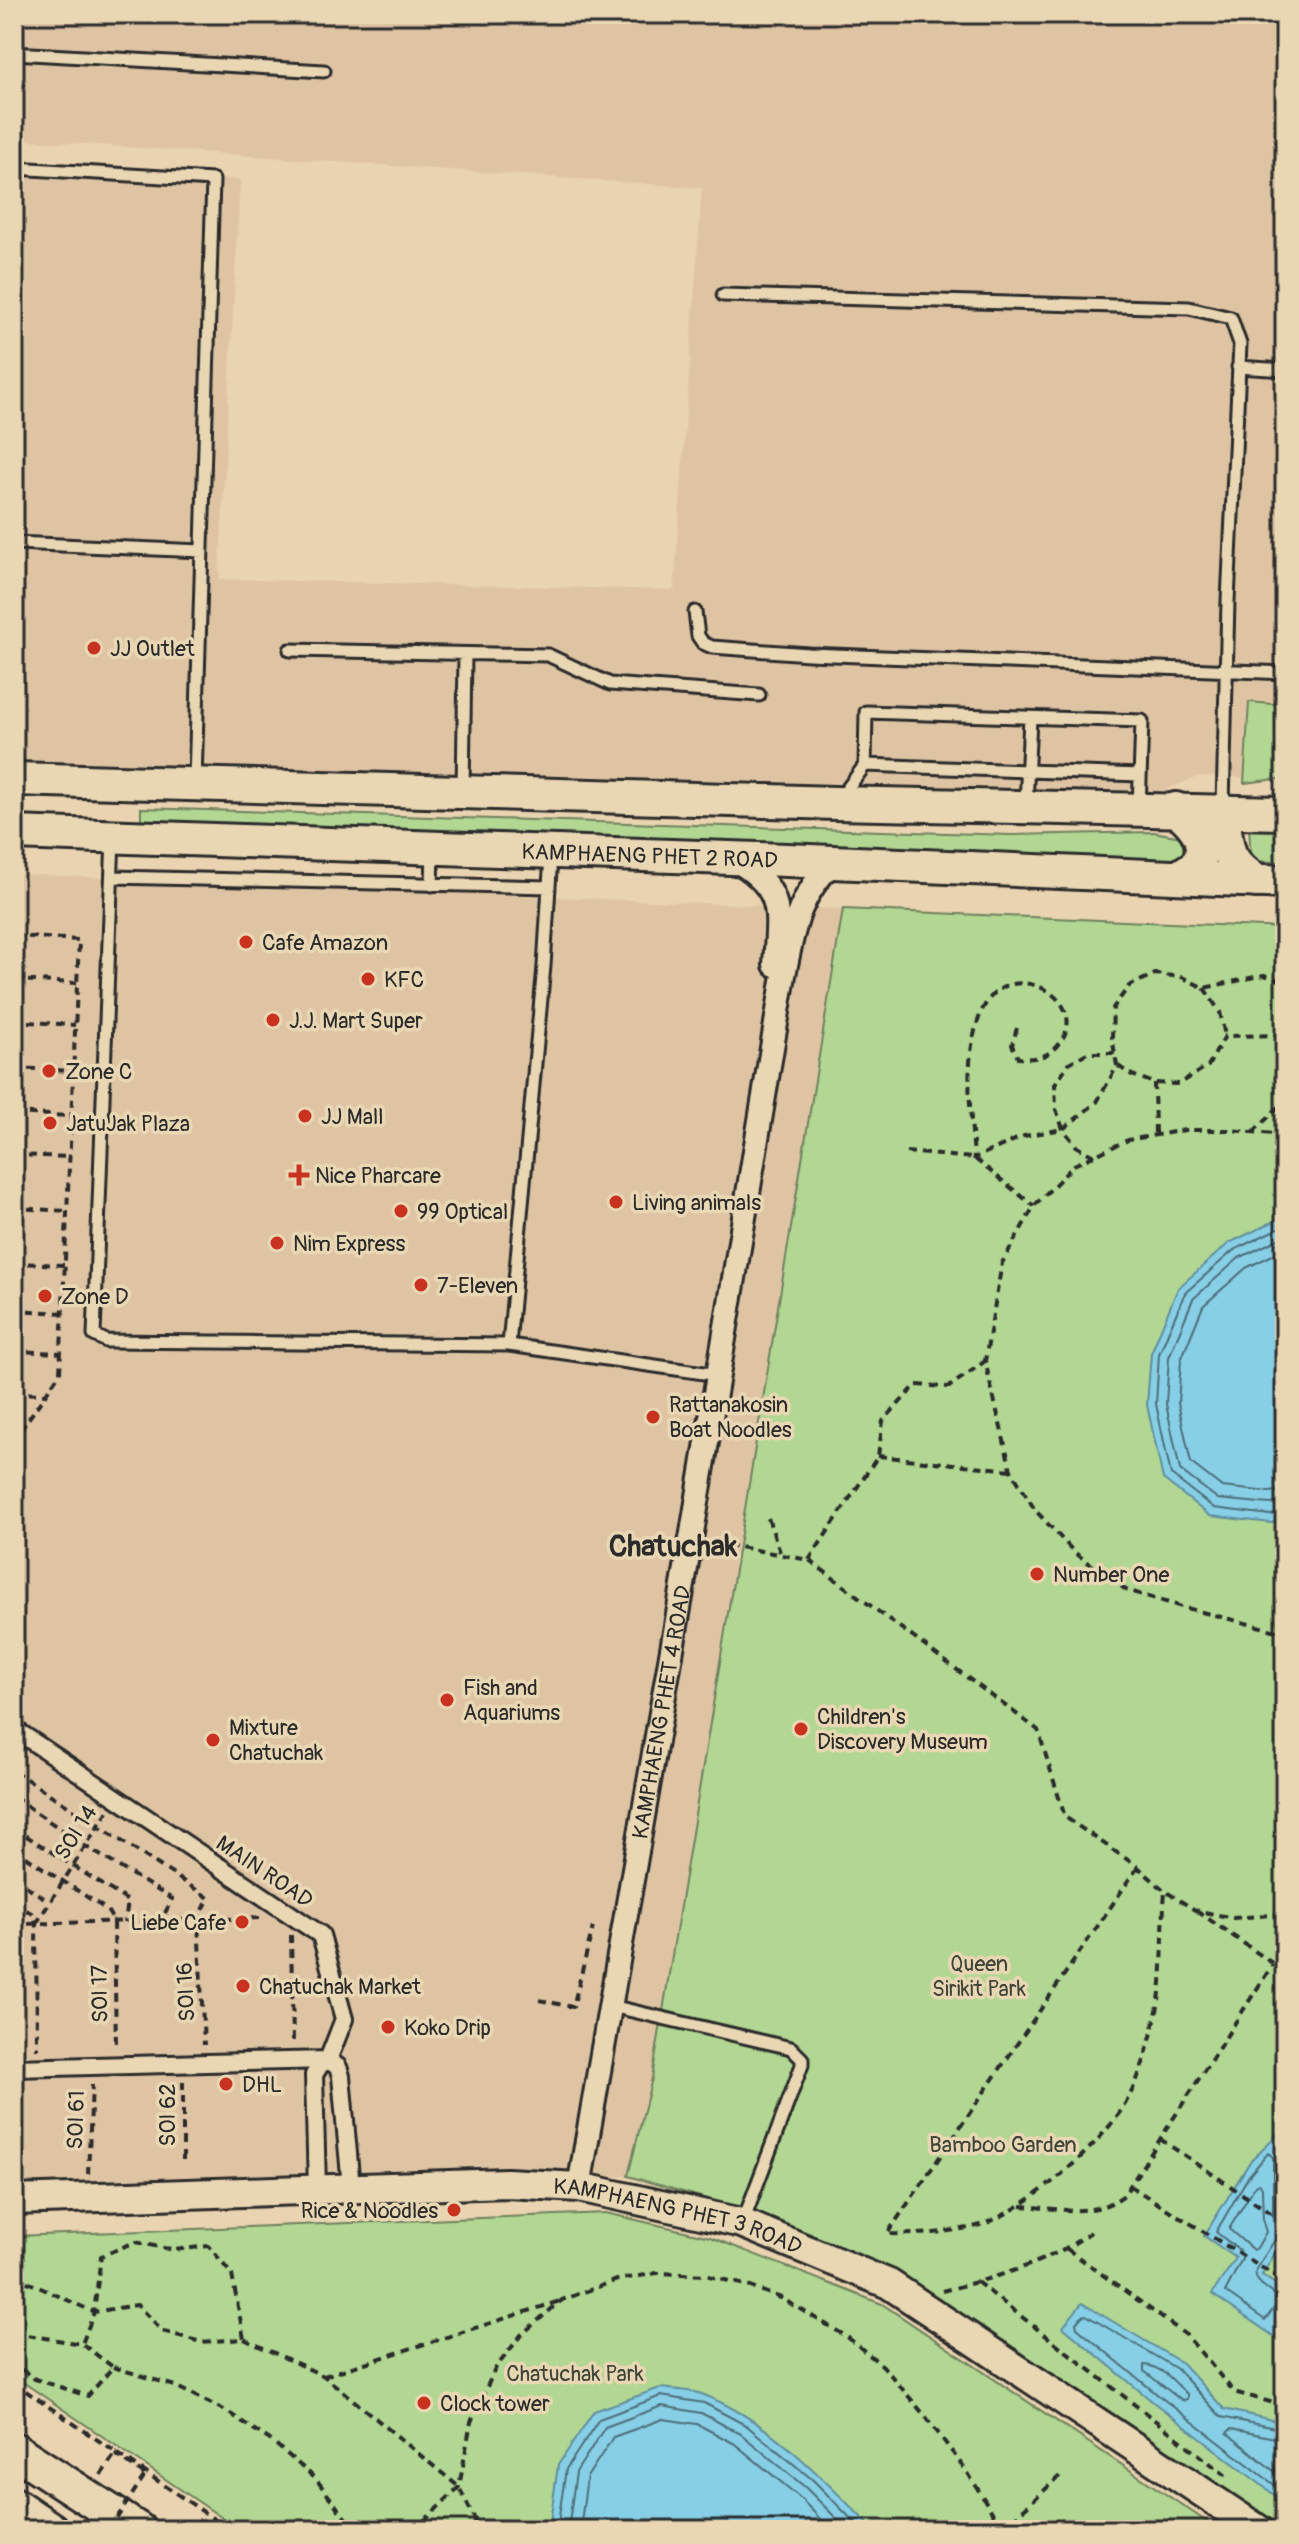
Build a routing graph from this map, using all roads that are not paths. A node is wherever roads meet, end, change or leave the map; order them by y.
1 (14, 53) edge
2 (324, 71) dead end
3 (14, 168) edge
4 (723, 295) dead end
5 (1238, 367) junction
6 (1285, 370) edge
7 (14, 543) edge
8 (202, 551) junction
9 (695, 612) dead end
10 (290, 650) dead end
11 (465, 655) junction
12 (1226, 671) junction
13 (1285, 673) edge
14 (759, 695) dead end
15 (1030, 718) junction
16 (865, 765) junction
17 (1028, 772) junction
18 (1140, 775) junction
19 (14, 779) edge
20 (195, 785) junction
21 (463, 790) junction
22 (836, 803) junction
23 (1026, 806) junction
24 (1139, 809) junction
25 (1176, 809) junction
26 (1223, 810) junction
27 (1285, 813) edge
28 (14, 833) edge
29 (113, 836) junction
30 (434, 847) junction
31 (551, 851) junction
32 (730, 857) junction
33 (834, 861) junction
34 (112, 877) junction
35 (1178, 877) junction
36 (1271, 882) edge
37 (432, 885) junction
38 (549, 887) junction
39 (772, 1047) junction
40 (509, 1345) junction
41 (718, 1375) junction
42 (14, 1729) edge
43 (611, 2006) junction
44 (328, 2060) junction
45 (14, 2068) edge
46 (351, 2187) junction
47 (579, 2187) junction
48 (317, 2188) junction
49 (14, 2200) edge
50 (742, 2223) junction
51 (14, 2450) edge
52 (14, 2505) edge
53 (51, 2530) edge
54 (138, 2530) edge
55 (1259, 2530) edge

1 - 2 lane
3 - 8 lane
4 - 5 lane
5 - 6 lane
5 - 12 lane
7 - 8 lane
8 - 20 lane
9 - 12 lane
10 - 11 lane
11 - 14 lane
11 - 21 lane
12 - 13 lane
12 - 26 lane
15 - 16 lane
15 - 17 lane
15 - 18 lane
16 - 17 lane
16 - 22 lane
17 - 18 lane
17 - 23 lane
18 - 24 lane
19 - 20 main road
20 - 21 main road
21 - 22 main road
22 - 23 main road
23 - 24 main road
24 - 25 main road
25 - 26 main road
25 - 35 main road
26 - 27 main road
26 - 36 main road
28 - 29 main road, KAMPHAENG PHET 2 ROAD
29 - 30 main road, KAMPHAENG PHET 2 ROAD
29 - 34 lane
30 - 31 main road, KAMPHAENG PHET 2 ROAD
30 - 37 lane
31 - 32 main road, KAMPHAENG PHET 2 ROAD
31 - 38 lane
32 - 33 main road, KAMPHAENG PHET 2 ROAD
32 - 39 street, KAMPHAENG PHET 4 ROAD
33 - 35 main road, KAMPHAENG PHET 2 ROAD
33 - 39 street, KAMPHAENG PHET 4 ROAD
34 - 37 lane
34 - 40 lane
35 - 36 main road, KAMPHAENG PHET 2 ROAD
37 - 38 lane
38 - 40 lane
39 - 41 street, KAMPHAENG PHET 4 ROAD
40 - 41 lane
41 - 43 street, KAMPHAENG PHET 4 ROAD
42 - 44 street, MAIN ROAD
43 - 47 street, KAMPHAENG PHET 4 ROAD
43 - 50 lane
44 - 45 street
44 - 46 street
44 - 48 street, MAIN ROAD
46 - 47 street, KAMPHAENG PHET 3 ROAD
46 - 48 street, KAMPHAENG PHET 3 ROAD
47 - 50 street, KAMPHAENG PHET 3 ROAD
48 - 49 street, KAMPHAENG PHET 3 ROAD
50 - 55 street, KAMPHAENG PHET 3 ROAD
51 - 54 main road
52 - 53 main road

